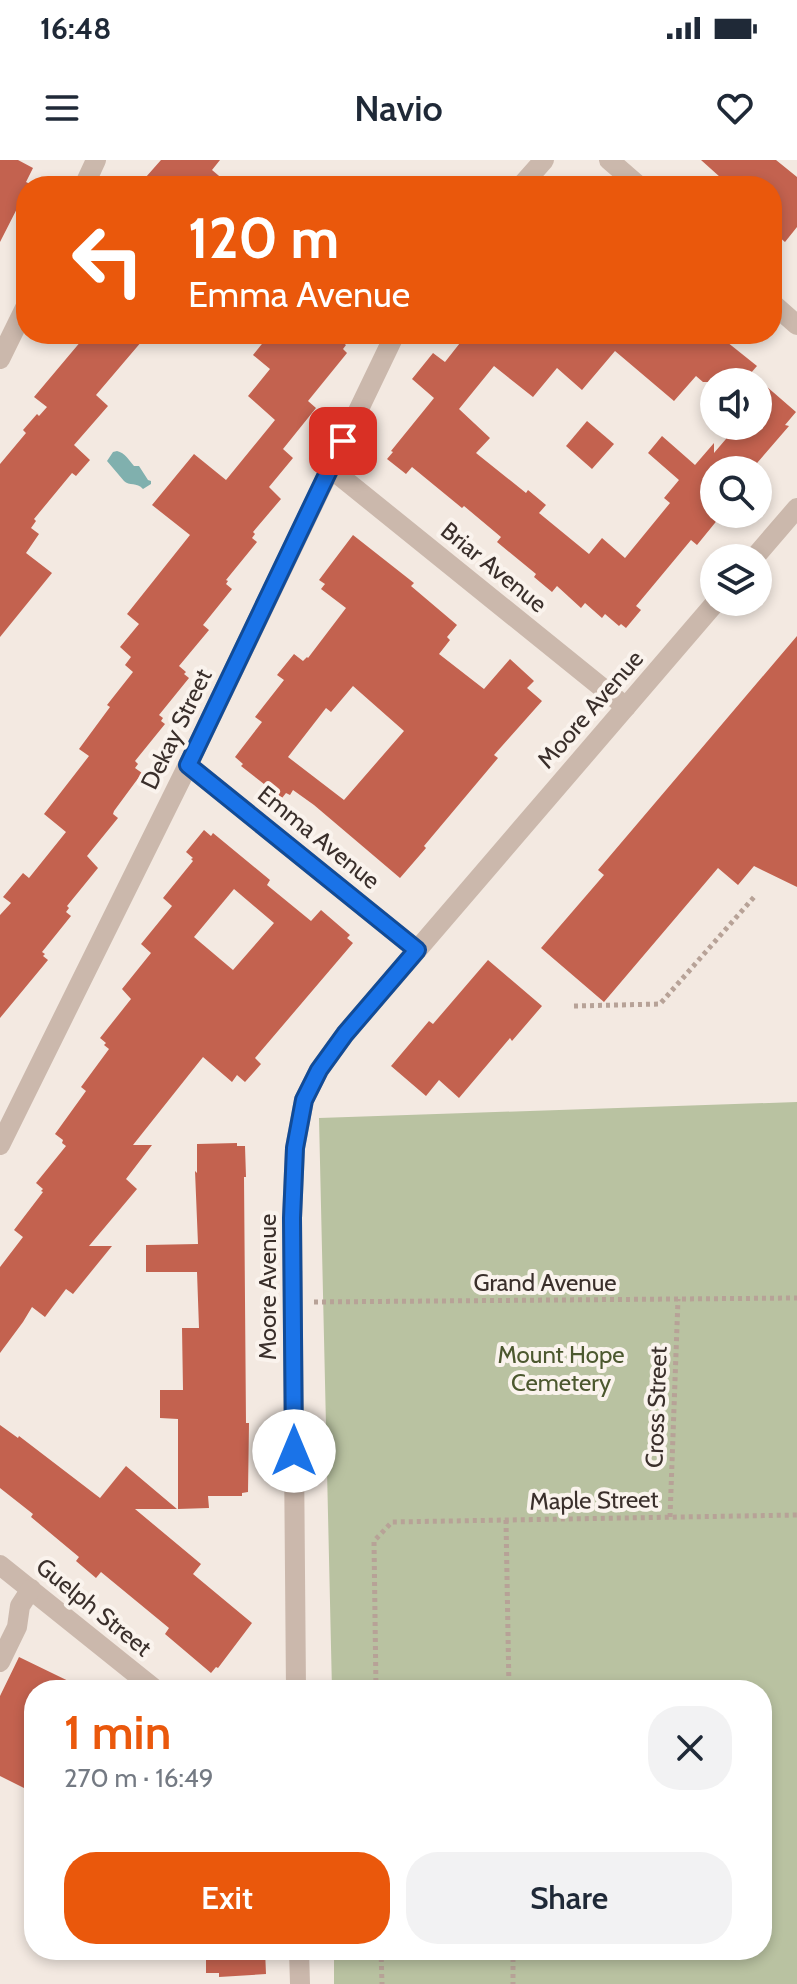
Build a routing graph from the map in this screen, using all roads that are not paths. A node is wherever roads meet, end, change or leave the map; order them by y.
1 (544, 160) edge
2 (609, 160) edge
3 (530, 176) edge
4 (627, 176) edge
5 (16, 326) edge
6 (390, 344) edge
7 (0, 359) edge
8 (330, 468) junction
9 (797, 508) edge
10 (766, 544) edge
11 (704, 616) edge
12 (626, 707) junction
13 (188, 765) junction
14 (417, 950) junction
15 (0, 1145) edge
16 (0, 1565) edge
17 (31, 1589) junction
18 (0, 1662) edge
19 (144, 1680) edge
20 (296, 1680) edge
21 (299, 1960) edge
22 (300, 1984) edge

1 - 3 street
2 - 4 street
5 - 7 street
6 - 8 street, Dekay Street
8 - 12 street, Briar Avenue
8 - 13 street, Dekay Street
9 - 10 street
11 - 12 street, Moore Avenue
12 - 14 street, Moore Avenue
13 - 14 street, Emma Avenue
13 - 15 street, Dekay Street
14 - 20 street, Moore Avenue
16 - 17 street, Guelph Street
17 - 18 street
17 - 19 street, Guelph Street
21 - 22 street

